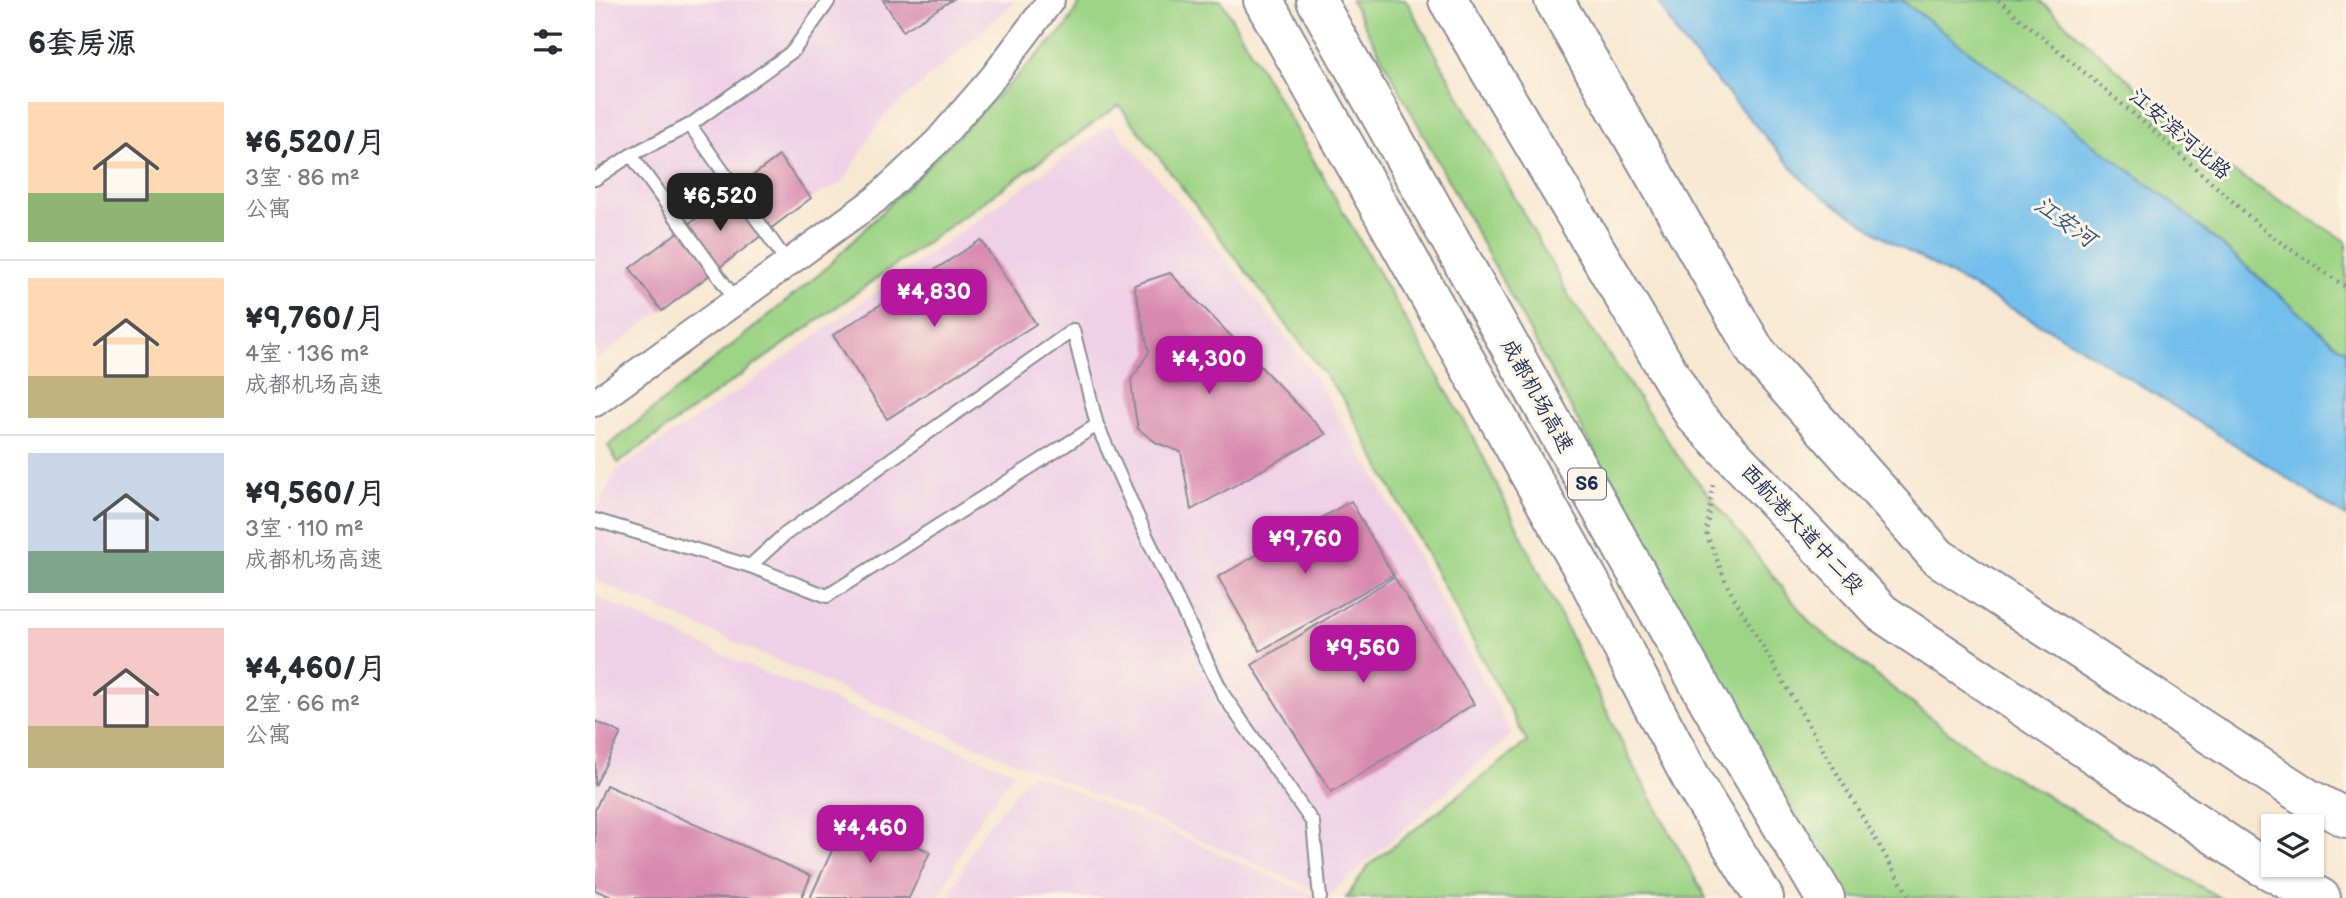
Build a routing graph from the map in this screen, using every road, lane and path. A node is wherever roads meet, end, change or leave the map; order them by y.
1 (827, 0) edge
2 (1051, 0) edge
3 (1263, 0) edge
4 (1316, 0) edge
5 (1448, 0) edge
6 (1554, 0) edge
7 (1998, 0) edge
8 (690, 125) junction
9 (631, 155) junction
10 (595, 179) edge
11 (787, 262) junction
12 (2346, 287) edge
13 (735, 299) junction
14 (595, 403) edge
15 (1097, 425) junction
16 (1720, 442) junction
17 (595, 520) edge
18 (750, 566) junction
19 (2306, 797) junction
20 (2346, 805) edge
21 (2346, 818) edge
22 (1320, 898) edge
23 (1764, 898) edge
24 (1825, 898) edge
25 (1910, 898) edge
26 (2321, 898) edge

1 - 8 lane
2 - 11 street
3 - 23 main road, S6
4 - 24 main road, 成都机场高速 / S6
5 - 16 main road, 西航港大道中二段
6 - 19 main road
7 - 12 path, 江安滨河北路
8 - 9 lane
8 - 11 lane
9 - 10 lane
9 - 13 lane
11 - 13 street
13 - 14 street
15 - 18 lane
15 - 18 lane
15 - 22 lane
16 - 25 path
16 - 26 main road, 西航港大道中二段
17 - 18 lane
19 - 20 street
19 - 21 main road

